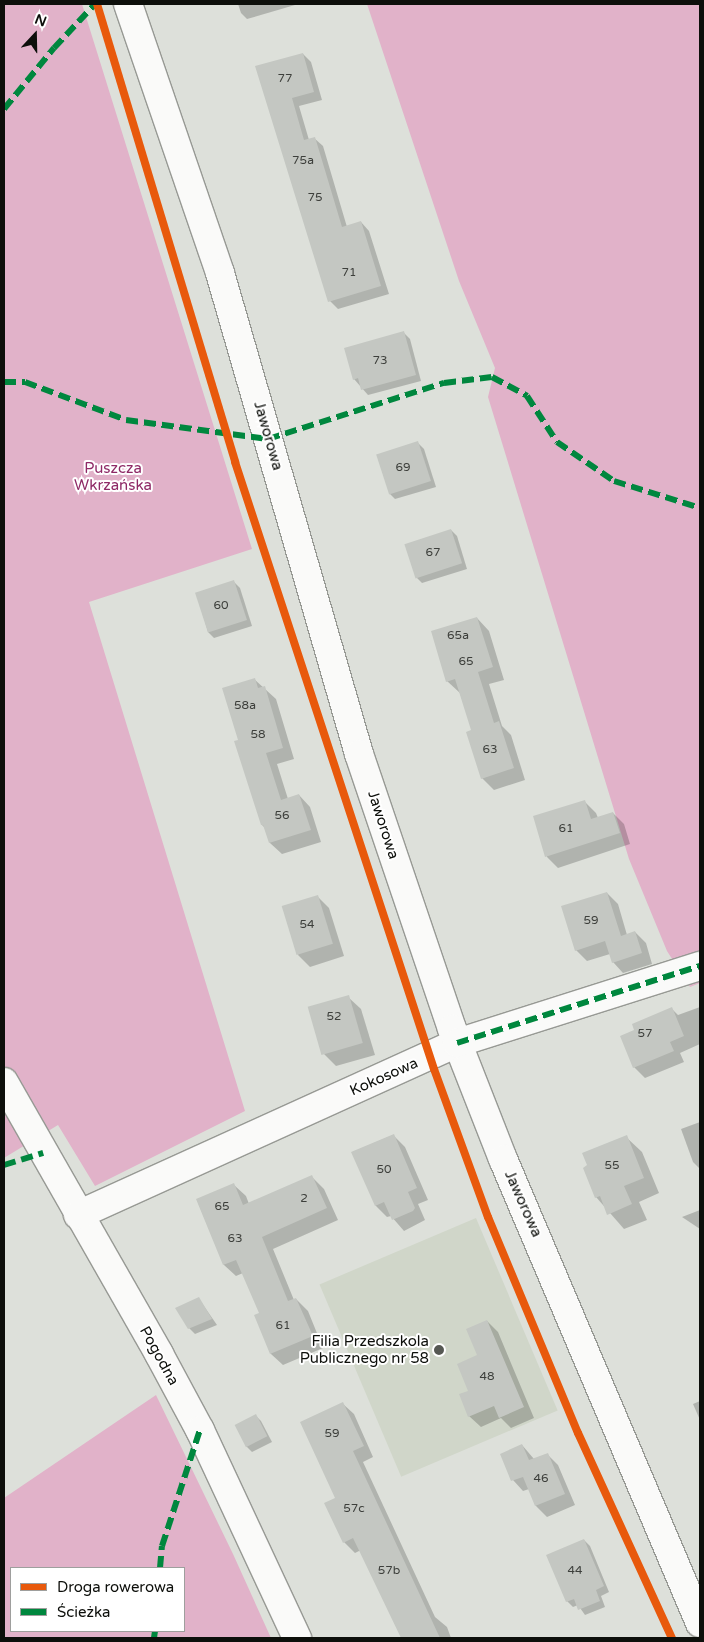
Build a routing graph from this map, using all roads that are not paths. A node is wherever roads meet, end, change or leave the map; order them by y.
1 (128, 4) edge
2 (700, 966) edge
3 (457, 1043) junction
4 (4, 1082) edge
5 (78, 1215) junction
6 (700, 1623) edge
7 (297, 1638) edge

1 - 3 street, Jaworowa
2 - 3 street, Kokosowa
3 - 5 street, Kokosowa
3 - 6 street, Jaworowa
4 - 5 street, Pogodna
5 - 7 street, Pogodna

